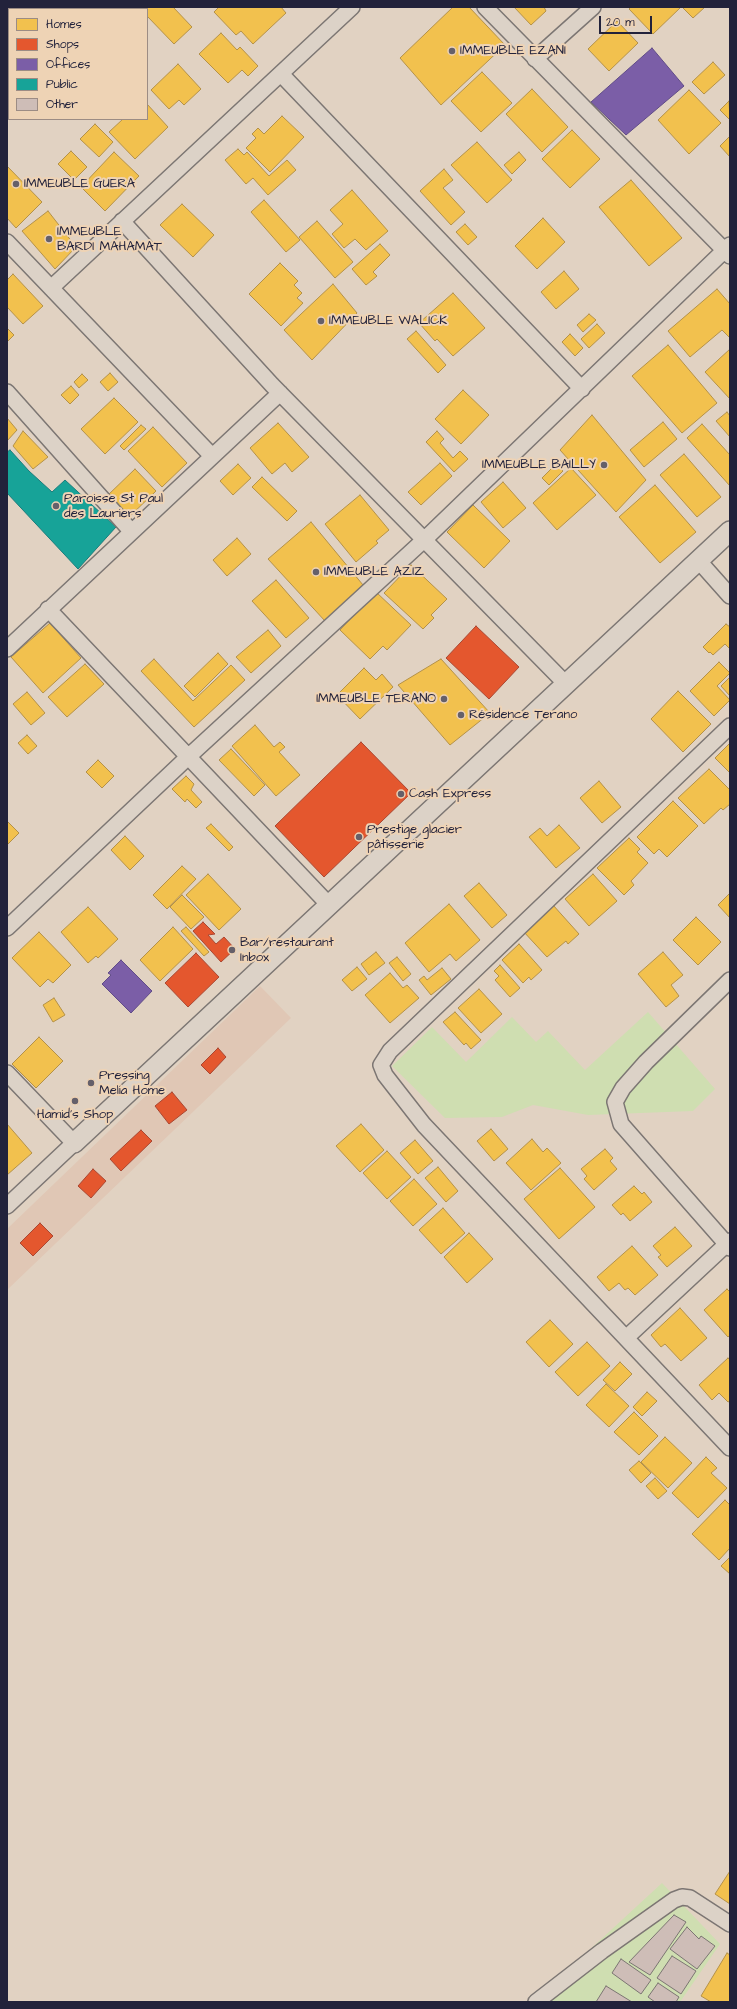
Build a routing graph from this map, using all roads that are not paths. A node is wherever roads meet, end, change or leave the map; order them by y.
1 (352, 7) edge
2 (485, 7) edge
3 (593, 7) edge
4 (535, 59) junction
5 (281, 74) junction
6 (122, 221) junction
7 (7, 242) edge
8 (728, 251) edge
9 (51, 288) junction
10 (582, 389) junction
11 (7, 392) edge
12 (280, 393) junction
13 (212, 456) junction
14 (131, 531) junction
15 (730, 531) edge
16 (425, 539) junction
17 (698, 560) junction
18 (730, 596) edge
19 (48, 609) junction
20 (10, 641) edge
21 (566, 684) junction
22 (730, 726) edge
23 (188, 757) junction
24 (330, 906) junction
25 (7, 928) edge
26 (730, 980) edge
27 (7, 1073) edge
28 (74, 1143) junction
29 (7, 1206) edge
30 (729, 1244) edge
31 (626, 1338) junction
32 (730, 1448) edge
33 (730, 1924) edge
34 (536, 2002) edge

1 - 5 street
2 - 4 street
3 - 4 street
4 - 8 street
5 - 6 street
5 - 10 street
6 - 9 street
6 - 12 street
7 - 9 street
8 - 10 street
9 - 13 street
10 - 16 street
11 - 14 street
12 - 13 street
12 - 16 street
13 - 14 street
14 - 19 street
15 - 17 street
16 - 21 street
16 - 23 street
17 - 18 street
17 - 21 street
19 - 20 street
19 - 23 street
21 - 24 street
22 - 31 street
23 - 24 street
23 - 25 street
24 - 28 street
26 - 30 street
27 - 28 street
28 - 29 street
30 - 31 street
31 - 32 street
33 - 34 street

